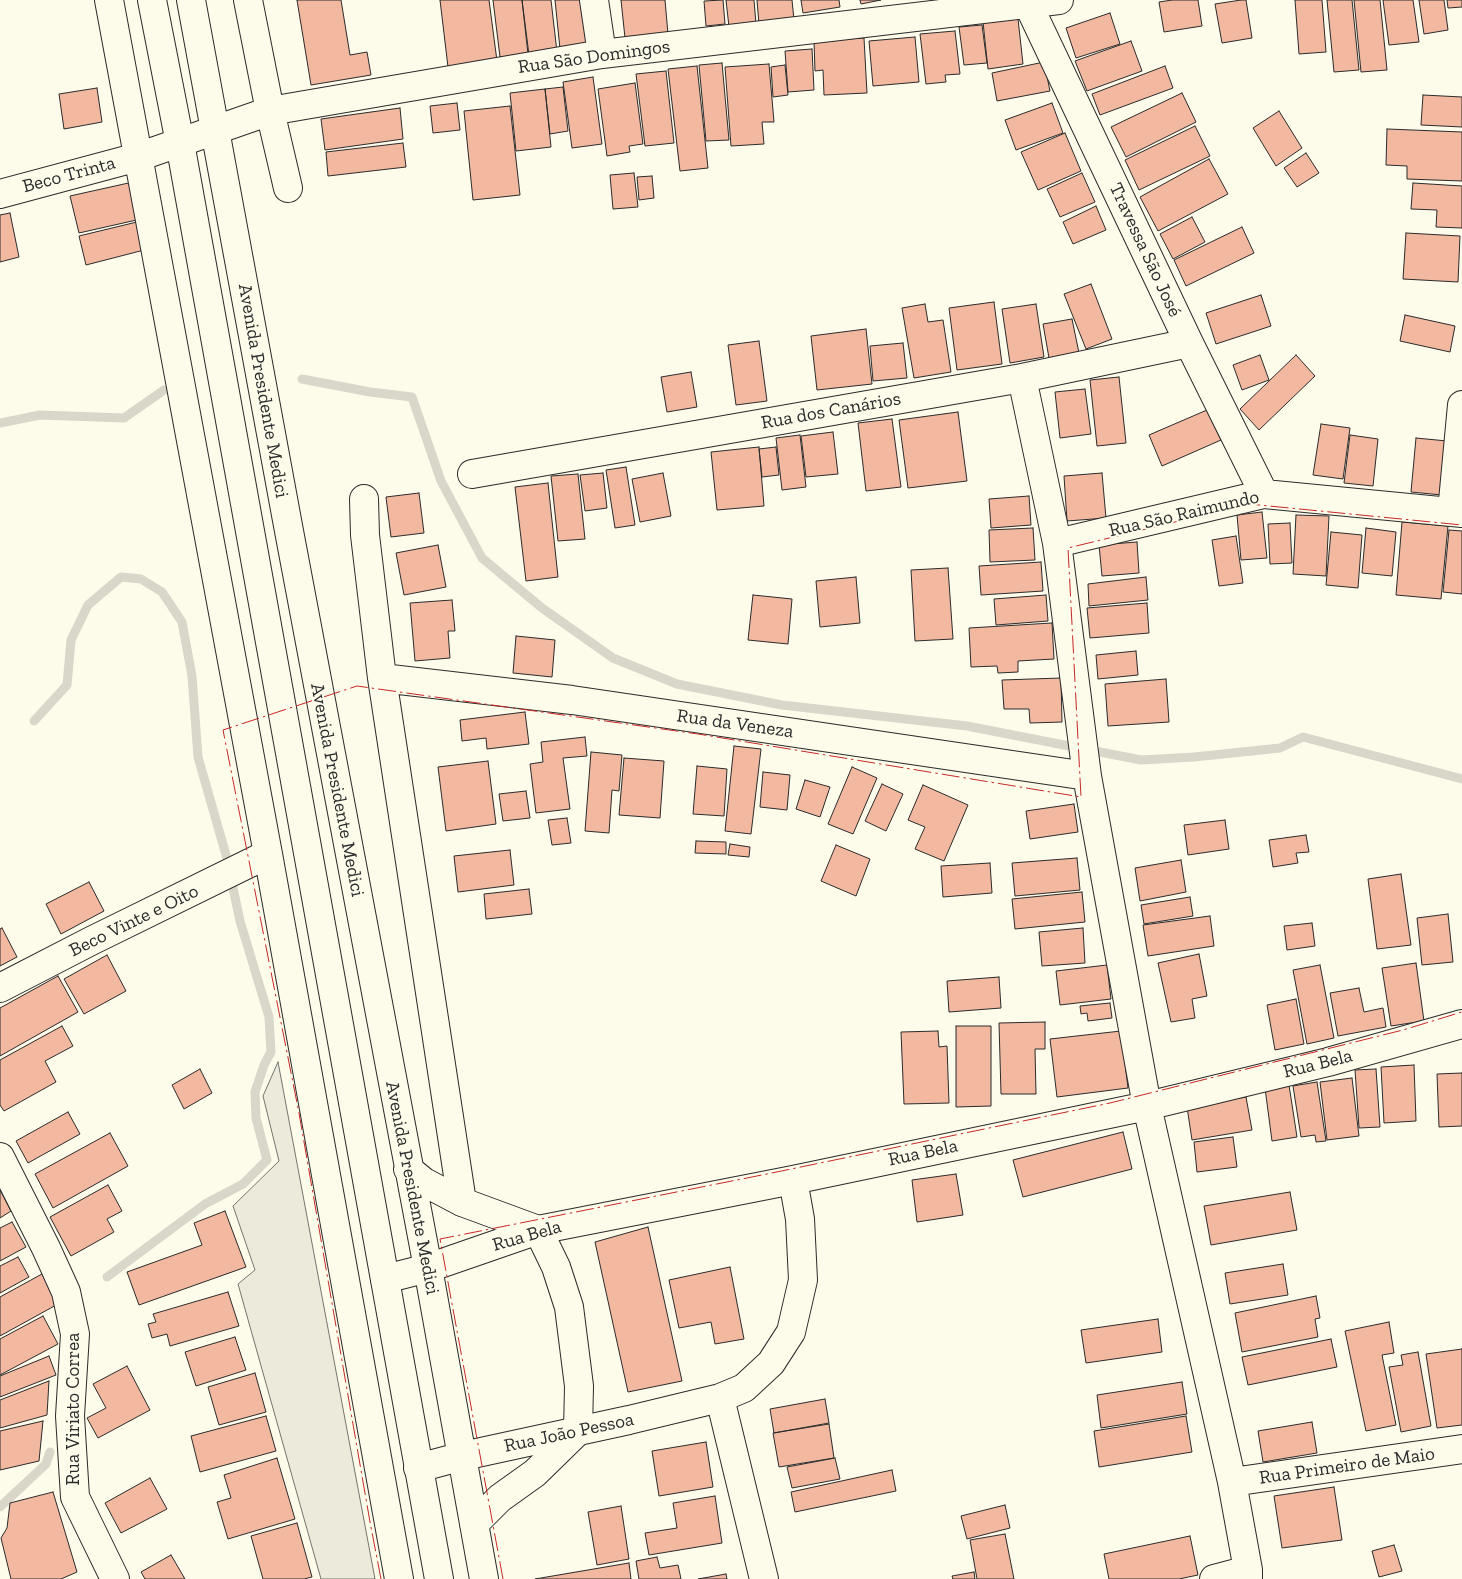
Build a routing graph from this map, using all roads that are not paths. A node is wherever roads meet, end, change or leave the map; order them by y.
1 (109, 0) edge
2 (152, 0) edge
3 (191, 0) edge
4 (248, 0) edge
5 (594, 0) edge
6 (1059, 0) edge
7 (1028, 4) junction
8 (924, 8) edge
9 (602, 54) junction
10 (270, 111) junction
11 (215, 131) junction
12 (180, 143) junction
13 (138, 157) junction
14 (288, 188) dead end
15 (0, 194) edge
16 (1189, 343) junction
17 (1022, 378) junction
18 (1462, 405) edge
19 (472, 474) dead end
20 (1264, 494) junction
21 (364, 499) dead end
22 (1457, 512) edge
23 (1057, 543) junction
24 (382, 678) junction
25 (1087, 773) junction
26 (268, 854) junction
27 (0, 988) edge
28 (1462, 1024) edge
29 (1147, 1106) junction
30 (0, 1157) edge
31 (408, 1169) junction
32 (793, 1180) junction
33 (462, 1202) junction
34 (538, 1230) junction
35 (428, 1268) junction
36 (385, 1279) junction
37 (720, 1398) junction
38 (578, 1431) junction
39 (1462, 1449) edge
40 (462, 1456) junction
41 (418, 1468) junction
42 (1232, 1482) junction
43 (474, 1524) junction
44 (1251, 1576) edge
45 (114, 1579) edge
46 (399, 1579) edge
47 (439, 1579) edge
48 (484, 1579) edge
49 (764, 1579) edge
50 (1214, 1579) edge

1 - 13 street
2 - 12 street, Avenida Presidente Medici
3 - 11 street, Avenida Presidente Medici
4 - 10 street
5 - 9 street
6 - 7 street, Rua São Domingos
7 - 8 street, Rua São Domingos
7 - 16 street, Travessa São José
8 - 9 street, Rua São Domingos
9 - 10 street, Rua São Domingos
10 - 11 street, Rua São Domingos
10 - 14 street
11 - 12 street, Rua São Domingos
11 - 31 street, Avenida Presidente Medici
12 - 13 street, Rua São Domingos
12 - 36 street, Avenida Presidente Medici
13 - 15 street, Beco Trinta
13 - 26 street
16 - 17 street, Rua dos Canários
16 - 20 street, Travessa São José
17 - 19 street, Rua dos Canários
17 - 23 street
18 - 22 street
20 - 22 street, Rua São Raimundo
20 - 23 street, Rua São Raimundo
21 - 24 street
23 - 25 street
24 - 25 street, Rua da Veneza
24 - 33 street
25 - 29 street
26 - 27 street, Beco Vinte e Oito
26 - 46 street
28 - 29 street, Rua Bela
29 - 32 street, Rua Bela
29 - 42 street
30 - 45 street, Rua Viriato Correa
31 - 33 street
31 - 35 street, Avenida Presidente Medici
32 - 34 street, Rua Bela
32 - 37 street, Rua João Pessoa
33 - 34 street
34 - 35 street, Rua Bela
34 - 38 street
35 - 36 street, Rua Bela
35 - 40 street, Avenida Presidente Medici
36 - 41 street, Avenida Presidente Medici
37 - 38 street, Rua João Pessoa
37 - 49 street
38 - 40 street, Rua João Pessoa
38 - 43 street
39 - 42 street, Rua Primeiro de Maio
40 - 41 street, Rua João Pessoa
40 - 43 street, Avenida Presidente Medici
41 - 47 street, Avenida Presidente Medici
42 - 44 street
43 - 48 street, Avenida Presidente Medici
44 - 50 street

